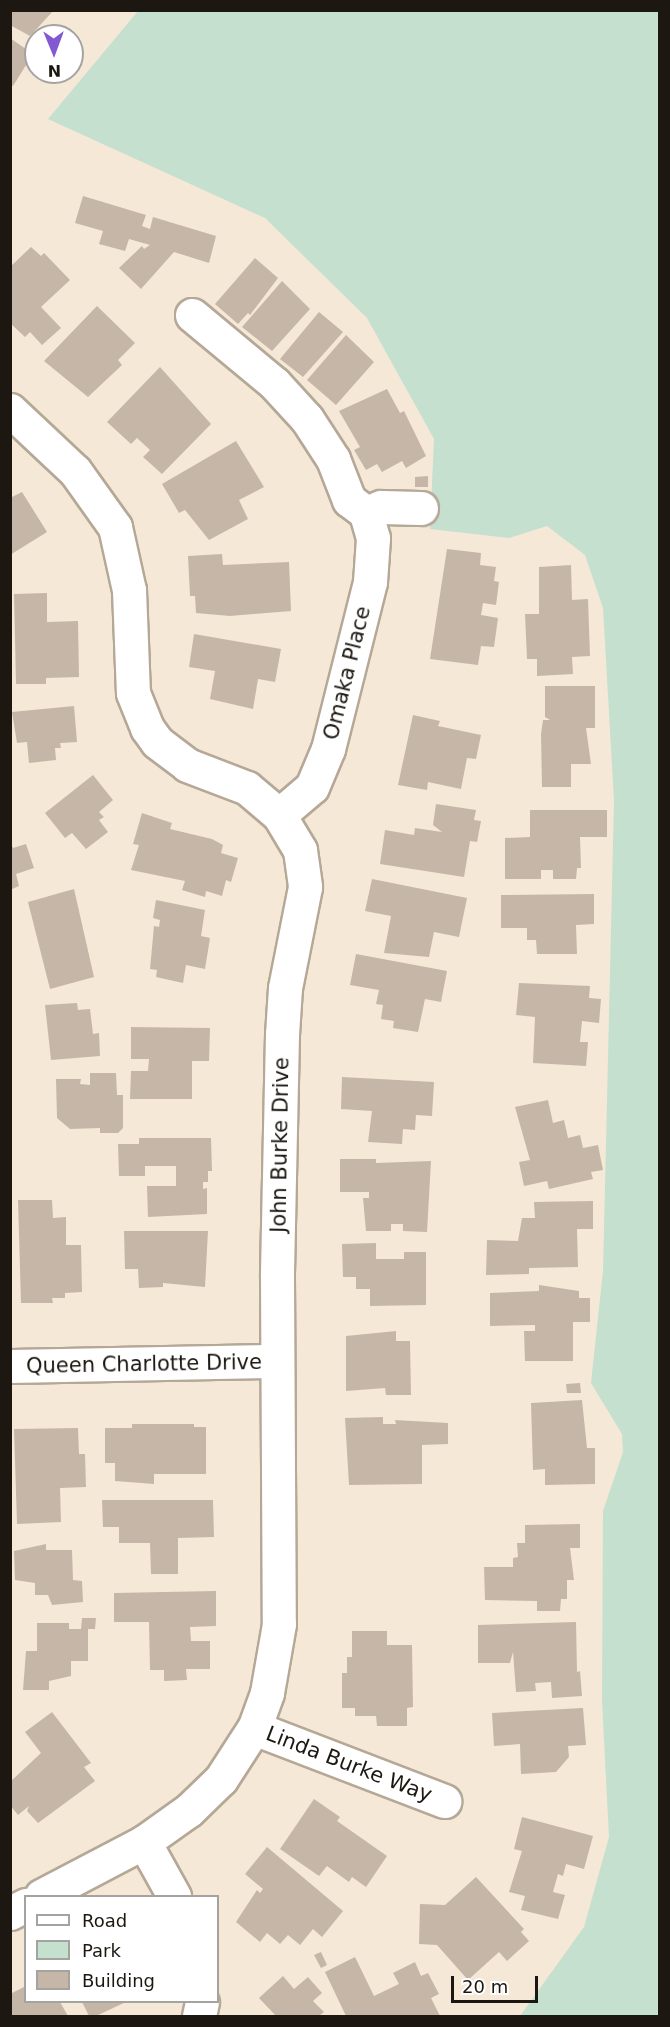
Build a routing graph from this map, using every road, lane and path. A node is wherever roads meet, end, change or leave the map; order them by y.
1 (192, 315) dead end
2 (10, 410) edge
3 (422, 508) dead end
4 (366, 513) junction
5 (279, 815) junction
6 (277, 1361) junction
7 (10, 1366) edge
8 (254, 1728) junction
9 (444, 1801) dead end
10 (144, 1842) junction
11 (43, 1895) edge
12 (173, 1895) edge
13 (24, 1906) edge
14 (10, 1913) edge

1 - 4 street, Omaka Place
2 - 5 street, John Burke Drive
3 - 4 street
4 - 5 street, Omaka Place
5 - 6 street, John Burke Drive
6 - 7 street, Queen Charlotte Drive
6 - 8 street, John Burke Drive
8 - 9 street, Linda Burke Way
8 - 10 street, John Burke Drive
10 - 11 street, John Burke Drive
10 - 12 street
13 - 14 street

